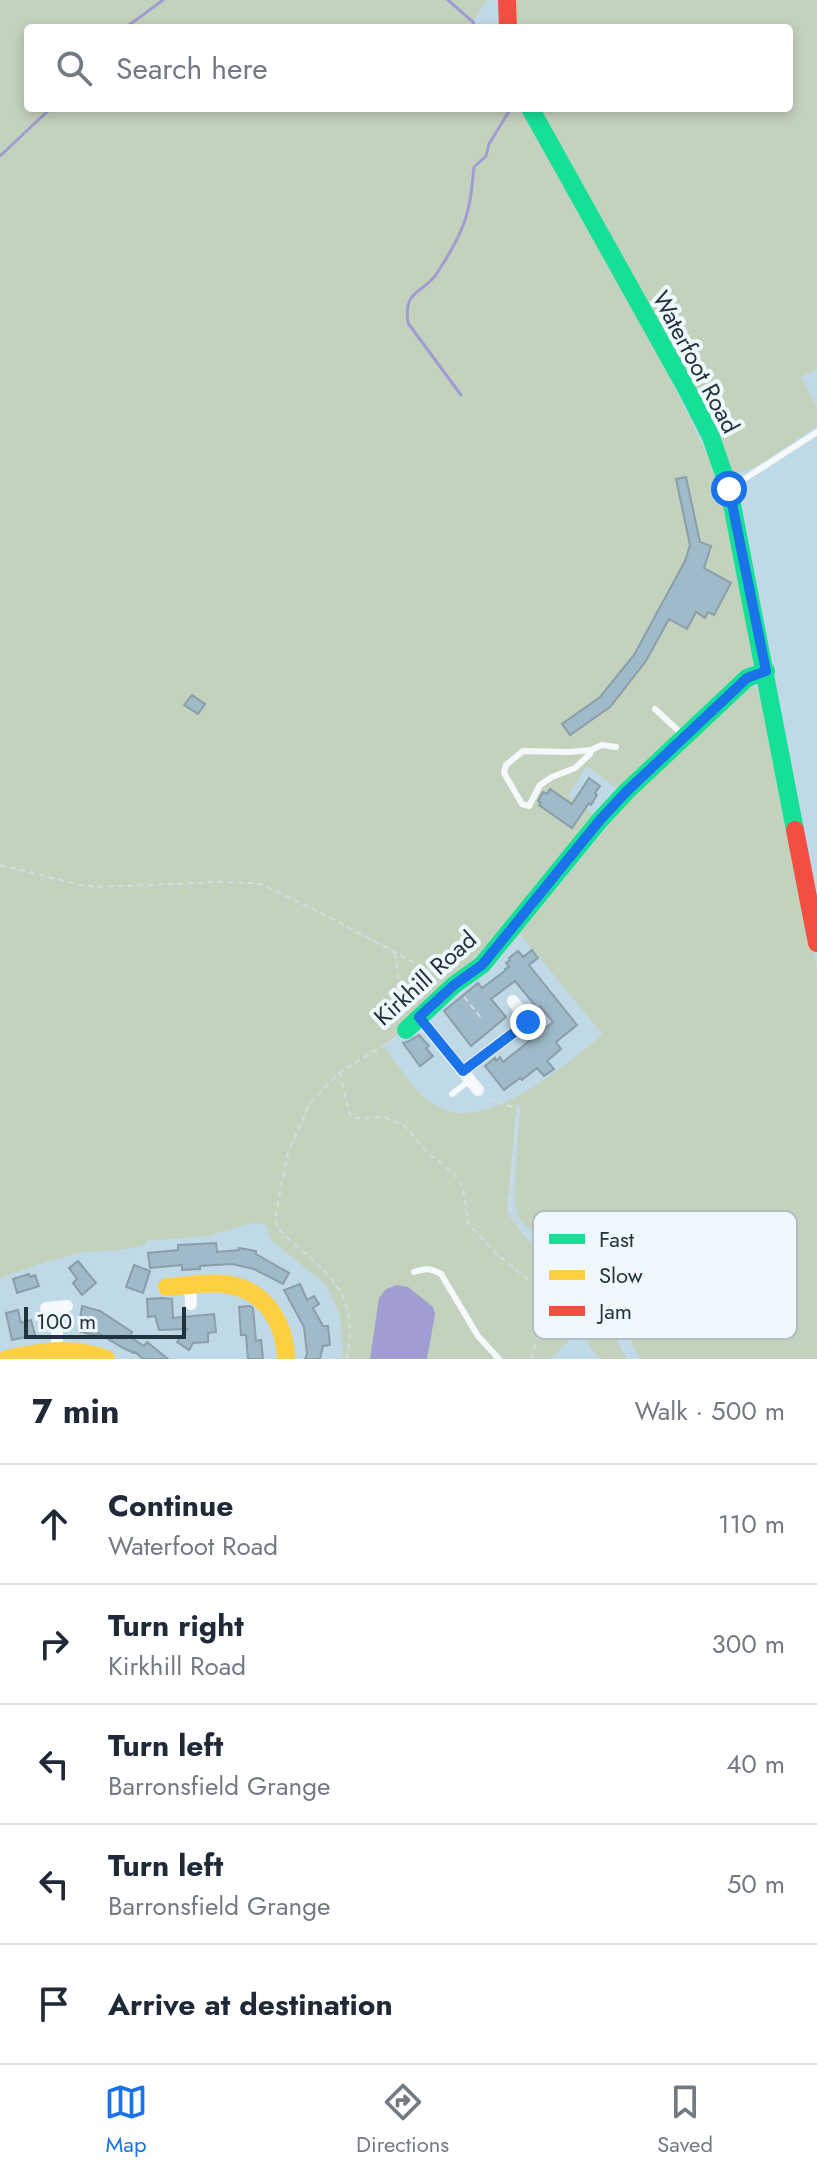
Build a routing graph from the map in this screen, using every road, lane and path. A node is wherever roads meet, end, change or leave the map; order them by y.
1 (507, 0) edge
2 (508, 24) edge
3 (532, 112) edge
4 (817, 432) edge
5 (729, 489) junction
6 (766, 671) junction
7 (655, 709) dead end
8 (685, 737) junction
9 (616, 747) dead end
10 (591, 750) junction
11 (0, 865) edge
12 (817, 943) edge
13 (395, 953) junction
14 (454, 985) junction
15 (513, 1001) dead end
16 (482, 1019) dead end
17 (412, 1024) junction
18 (340, 1072) junction
19 (470, 1080) junction
20 (452, 1094) dead end
21 (533, 1241) edge
22 (414, 1272) dead end
23 (533, 1283) edge
24 (167, 1287) dead end
25 (57, 1307) dead end
26 (538, 1339) edge
27 (619, 1339) edge
28 (57, 1349) junction
29 (7, 1359) edge
30 (106, 1359) edge
31 (286, 1359) edge
32 (347, 1359) edge
33 (499, 1359) edge
34 (531, 1359) edge
35 (630, 1359) edge

1 - 2 street
3 - 5 street, Waterfoot Road
4 - 5 lane
5 - 6 street, Waterfoot Road
6 - 8 street, Kirkhill Road
6 - 12 street, Waterfoot Road
7 - 8 lane
8 - 14 street, Kirkhill Road
9 - 10 lane
10 - 10 lane
11 - 13 path
13 - 14 path
13 - 17 path
14 - 16 path
14 - 17 street, Kirkhill Road
15 - 19 street
17 - 18 path, Kirkhill Road
17 - 19 street
18 - 23 path
18 - 32 path, Kirkhill Road
19 - 20 lane
19 - 21 path
22 - 33 lane
24 - 31 street
25 - 28 street
26 - 34 path
27 - 35 path
28 - 29 street
28 - 30 street

